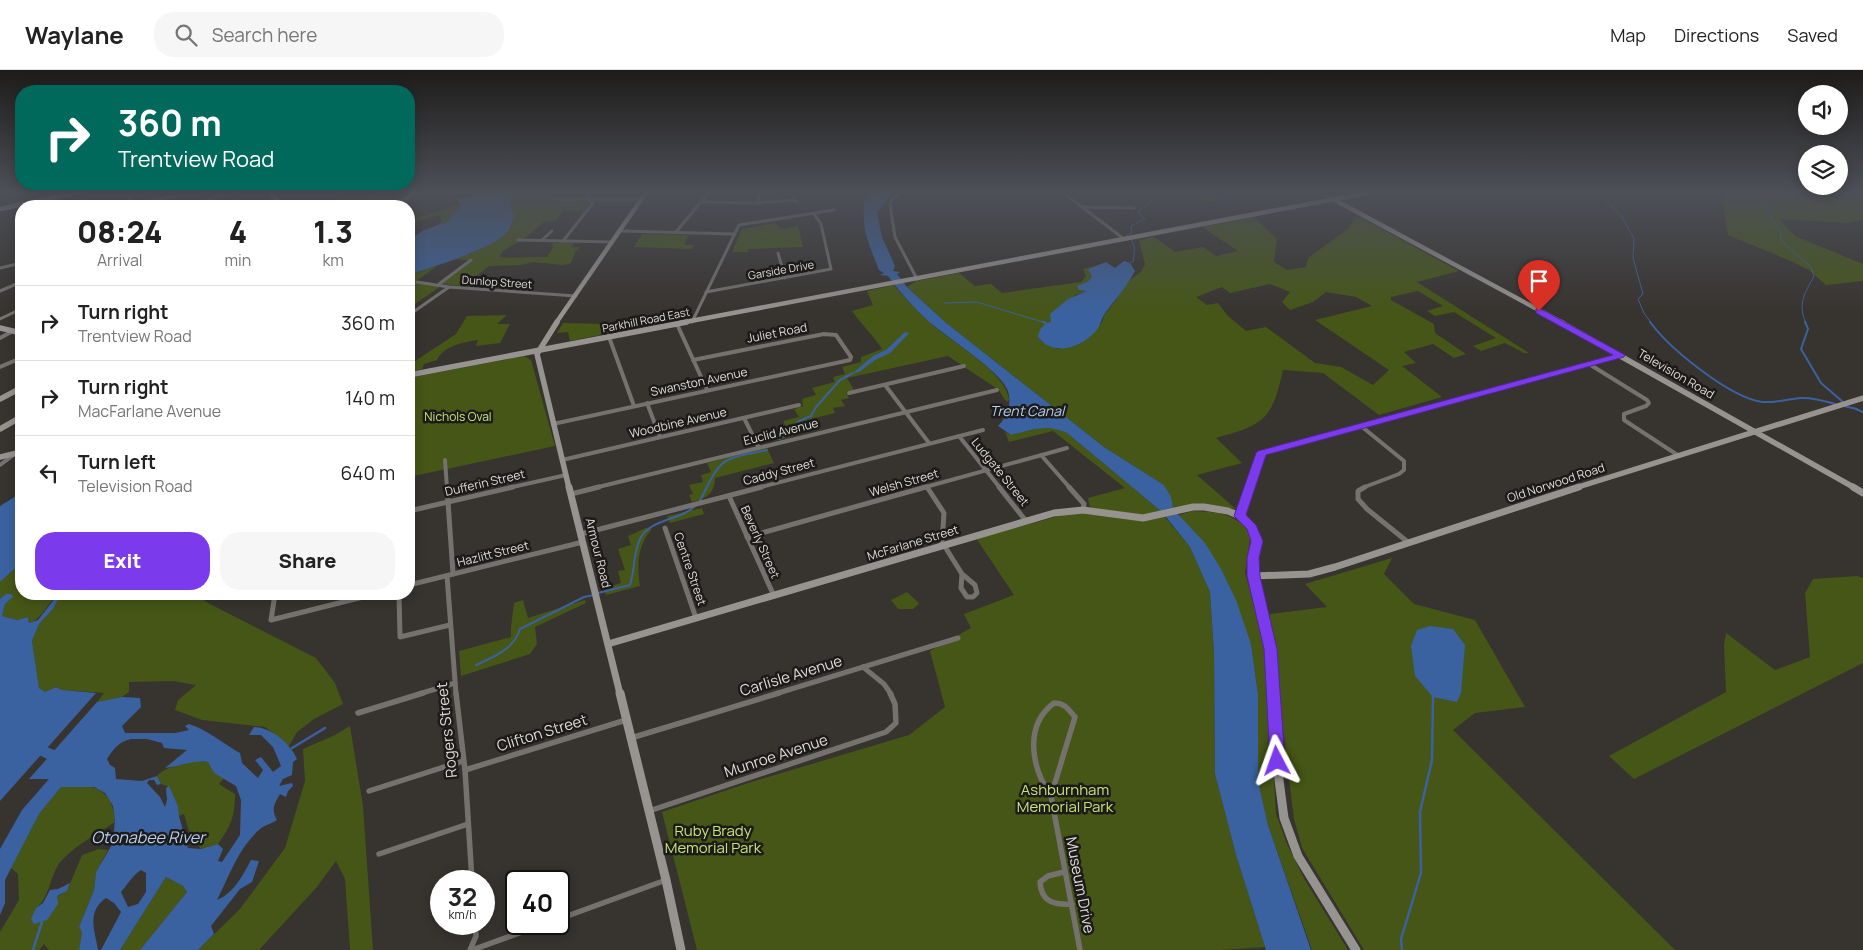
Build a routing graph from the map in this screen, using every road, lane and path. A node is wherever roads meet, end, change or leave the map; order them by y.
1 (551, 232) edge
2 (569, 232) edge
3 (620, 232) edge
4 (678, 232) edge
5 (823, 232) edge
6 (894, 232) edge
7 (1114, 232) edge
8 (1164, 232) edge
9 (1394, 232) edge
10 (734, 234) joint
11 (518, 240) dead end
12 (542, 240) junction
13 (563, 240) junction
14 (1124, 240) junction
15 (612, 242) junction
16 (778, 253) dead end
17 (472, 260) dead end
18 (15, 264) edge
19 (0, 268) edge
20 (785, 278) junction
21 (917, 278) junction
22 (417, 282) dead end
23 (438, 284) junction
24 (15, 285) edge
25 (448, 287) junction
26 (0, 291) edge
27 (706, 292) junction
28 (576, 296) junction
29 (415, 311) edge
30 (15, 312) edge
31 (0, 319) edge
32 (692, 322) junction
33 (678, 324) junction
34 (0, 328) edge
35 (13, 331) joint
36 (0, 338) edge
37 (610, 338) junction
38 (539, 350) junction
39 (1621, 355) junction
40 (693, 360) junction
41 (850, 360) joint
42 (15, 361) edge
43 (1589, 364) junction
44 (964, 366) dead end
45 (0, 367) edge
46 (415, 374) edge
47 (885, 385) junction
48 (707, 390) junction
49 (997, 390) dead end
50 (15, 391) edge
51 (849, 393) dead end
52 (1863, 398) edge
53 (0, 400) edge
54 (647, 404) junction
55 (799, 405) dead end
56 (634, 406) junction
57 (906, 412) junction
58 (744, 418) junction
59 (15, 421) edge
60 (553, 424) junction
61 (1361, 426) junction
62 (0, 429) edge
63 (983, 430) dead end
64 (1755, 432) junction
65 (958, 436) junction
66 (660, 437) junction
67 (929, 443) junction
68 (759, 448) junction
69 (1067, 448) dead end
70 (15, 454) edge
71 (15, 455) edge
72 (1041, 455) junction
73 (1679, 456) junction
74 (0, 458) edge
75 (445, 460) dead end
76 (562, 460) junction
77 (0, 465) edge
78 (985, 470) junction
79 (566, 475) junction
80 (927, 487) junction
81 (1863, 493) edge
82 (571, 494) junction
83 (729, 496) junction
84 (447, 502) junction
85 (415, 510) edge
86 (1083, 510) junction
87 (1240, 516) junction
88 (1026, 521) junction
89 (665, 528) dead end
90 (581, 534) junction
91 (747, 537) junction
92 (583, 542) junction
93 (1410, 544) junction
94 (944, 546) junction
95 (962, 574) junction
96 (450, 575) junction
97 (1254, 576) junction
98 (415, 584) edge
99 (774, 596) junction
100 (274, 600) edge
101 (349, 600) edge
102 (399, 600) edge
103 (696, 618) junction
104 (450, 625) junction
105 (958, 638) dead end
106 (608, 644) junction
107 (863, 667) junction
108 (455, 683) junction
109 (358, 713) dead end
110 (627, 720) junction
111 (631, 738) junction
112 (463, 761) junction
113 (465, 770) junction
114 (369, 791) dead end
115 (1051, 796) junction
116 (649, 811) junction
117 (468, 824) junction
118 (379, 854) dead end
119 (471, 870) edge
120 (1064, 872) junction
121 (666, 880) junction
122 (1072, 904) junction
123 (570, 914) edge
124 (476, 935) edge
125 (513, 935) edge
126 (471, 950) edge
127 (681, 950) edge
128 (1080, 950) edge
129 (1356, 950) edge

1 - 12 street
2 - 13 street
3 - 15 main road
4 - 10 street
5 - 20 street, Garside Drive
6 - 21 street
7 - 14 street
8 - 14 main road
9 - 39 main road, Television Road
10 - 27 street
11 - 12 street
12 - 13 street
13 - 15 street
14 - 21 main road
15 - 28 main road
16 - 20 street
17 - 23 street
18 - 19 street
20 - 27 street, Garside Drive
21 - 32 main road, Parkhill Road East
22 - 23 street, Dunlop Street
23 - 25 street, Dunlop Street
24 - 26 street
25 - 28 street, Dunlop Street
25 - 29 street
27 - 32 street
28 - 38 main road
30 - 31 street
32 - 33 main road, Parkhill Road East
33 - 37 main road, Parkhill Road East
33 - 40 street
34 - 35 main road
35 - 36 street
37 - 38 main road, Parkhill Road East
37 - 56 street
38 - 46 main road, Parkhill Road East
38 - 60 main road, Armour Road
39 - 43 street
39 - 64 main road, Television Road
40 - 41 street, Juliet Road
40 - 48 street
41 - 48 street, Swanston Avenue
42 - 45 street
43 - 61 street
43 - 73 street
44 - 47 street
47 - 51 street
47 - 57 street
48 - 54 street, Swanston Avenue
49 - 57 street, Euclid Avenue
50 - 53 main road
52 - 64 main road, Old Norwood Road
54 - 56 street, Swanston Avenue
54 - 66 street
55 - 58 street, Woodbine Avenue
56 - 60 street, Swanston Avenue
57 - 67 street
57 - 68 street, Euclid Avenue
58 - 66 street, Woodbine Avenue
58 - 68 street
59 - 62 main road
60 - 76 main road, Armour Road
61 - 87 street
61 - 93 street
63 - 65 street, Caddy Street
64 - 73 main road, Old Norwood Road
64 - 81 main road, Television Road
65 - 67 street, Caddy Street
65 - 78 street, Ludgate Street
66 - 76 street, Woodbine Avenue
67 - 83 street, Caddy Street
68 - 82 street, Euclid Avenue
69 - 72 street, Welsh Street
70 - 74 main road
71 - 77 street
72 - 78 street, Welsh Street
72 - 86 street
73 - 93 main road, Old Norwood Road
74 - 77 street
75 - 84 street, Rogers Street
76 - 79 main road, Armour Road
78 - 80 street, Welsh Street
78 - 88 street, Ludgate Street
79 - 82 main road, Armour Road
79 - 84 street, Dufferin Street
80 - 91 street, Welsh Street
80 - 94 street
82 - 90 main road, Armour Road
83 - 90 street, Caddy Street
83 - 91 street, Beverly Street
84 - 85 street, Dufferin Street
84 - 96 street, Rogers Street
86 - 87 main road, McFarlane Street
86 - 88 main road, McFarlane Street
87 - 97 main road
88 - 94 main road, McFarlane Street
89 - 103 street, Centre Street
90 - 92 main road, Armour Road
91 - 99 street, Beverly Street
92 - 96 street, Hazlitt Street
92 - 106 main road, Armour Road
93 - 97 main road, Old Norwood Road
94 - 95 street
94 - 99 main road, McFarlane Street
95 - 95 street
96 - 98 street, Hazlitt Street
96 - 104 street, Rogers Street
97 - 129 main road
99 - 103 main road, McFarlane Street
100 - 101 street
102 - 104 street
103 - 106 main road, McFarlane Street
104 - 108 street, Rogers Street
105 - 107 street, Carlisle Avenue
106 - 110 main road, Armour Road
107 - 111 street, Carlisle Avenue
107 - 116 street, Munroe Avenue
108 - 109 street
108 - 112 street, Rogers Street
110 - 111 main road, Armour Road
110 - 113 street, Clifton Street
111 - 116 main road, Armour Road
112 - 113 street, Rogers Street
112 - 114 street
113 - 117 street, Rogers Street
115 - 115 street, Museum Drive
115 - 120 street, Museum Drive
116 - 121 main road, Armour Road
117 - 118 street
117 - 119 street, Rogers Street
120 - 122 street, Museum Drive
120 - 122 street
121 - 123 street
121 - 127 main road, Armour Road
122 - 128 street, Museum Drive
124 - 126 street
125 - 126 street

